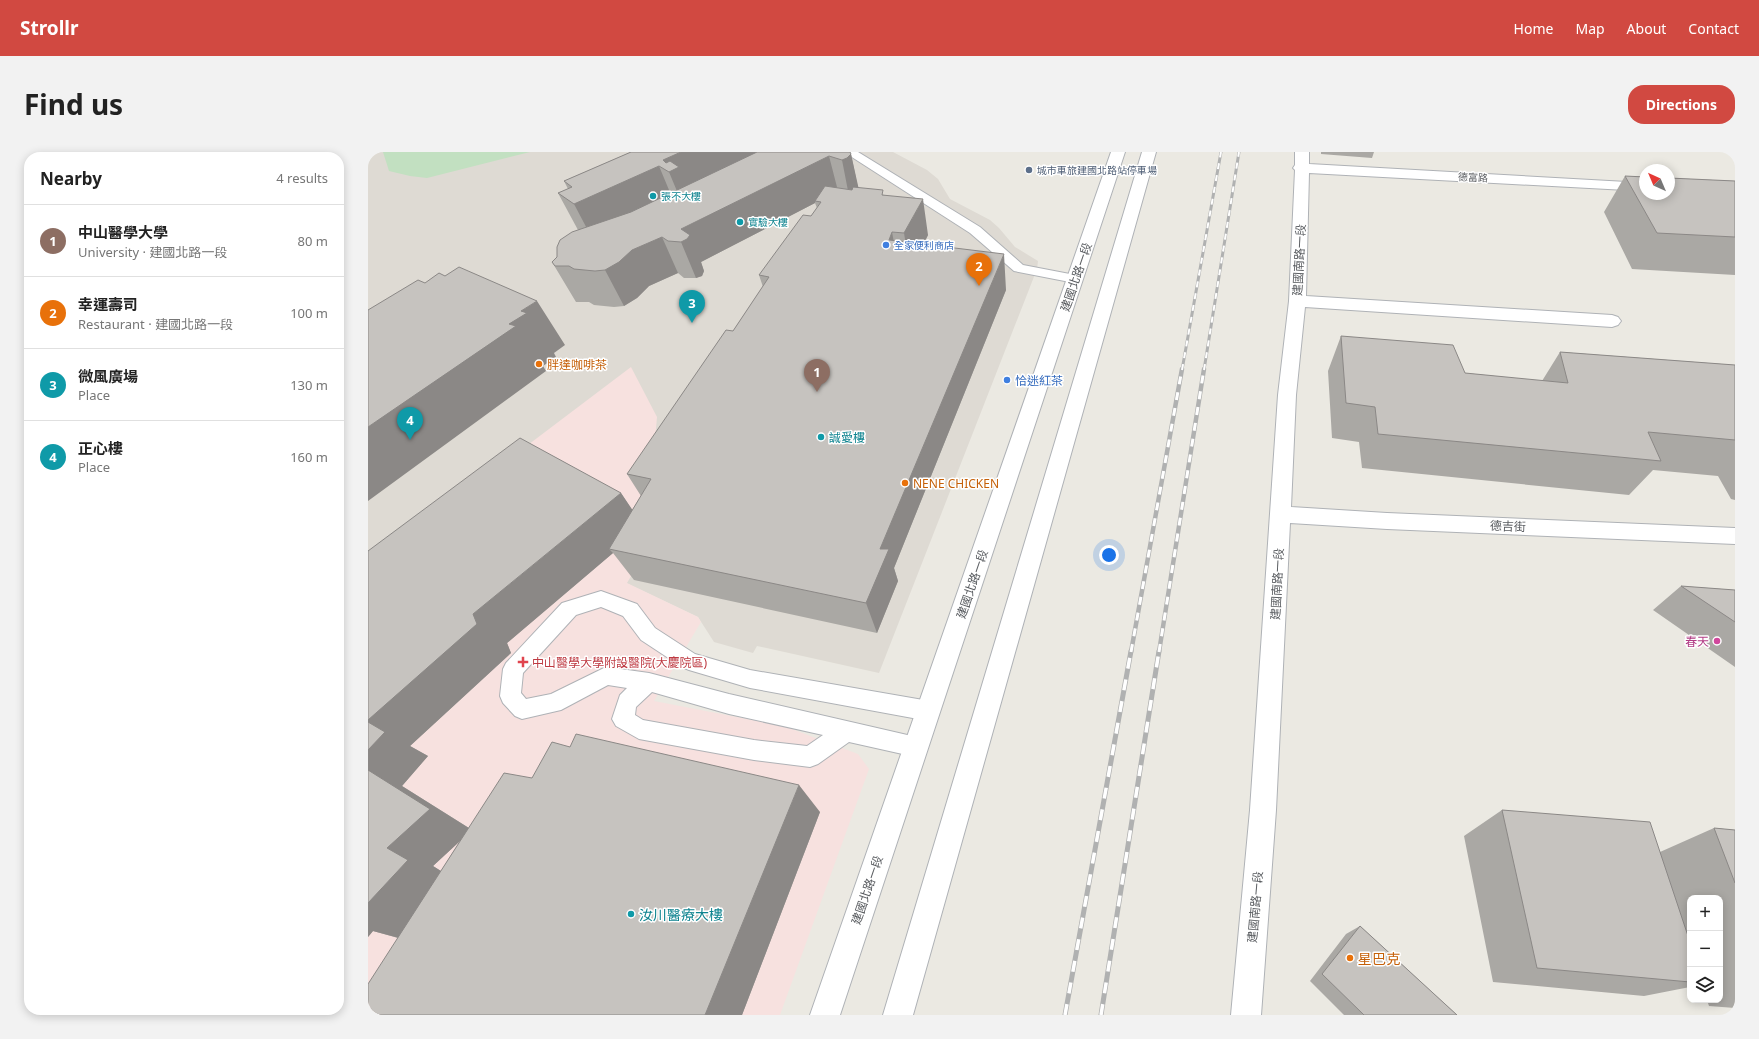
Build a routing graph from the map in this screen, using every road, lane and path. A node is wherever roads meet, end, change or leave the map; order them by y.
1 (850, 152) edge
2 (1118, 152) edge
3 (1149, 152) edge
4 (1302, 152) edge
5 (1300, 168) junction
6 (1639, 187) edge
7 (1075, 279) junction
8 (1296, 301) junction
9 (1612, 321) dead end
10 (1281, 514) junction
11 (1735, 536) edge
12 (650, 682) junction
13 (929, 711) junction
14 (845, 732) junction
15 (916, 747) junction
16 (825, 1015) edge
17 (898, 1015) edge
18 (1246, 1015) edge

1 - 7 lane
2 - 7 street, 建國北路一段
3 - 17 street
4 - 5 street, 建國南路一段
5 - 6 street, 德富路
5 - 8 street, 建國南路一段
7 - 13 street, 建國北路一段
8 - 9 street
8 - 10 street, 建國南路一段
10 - 11 street, 德吉街
10 - 18 street, 建國南路一段
12 - 13 lane
12 - 14 lane
12 - 14 lane
13 - 15 street, 建國北路一段
14 - 15 lane
15 - 16 street, 建國北路一段

